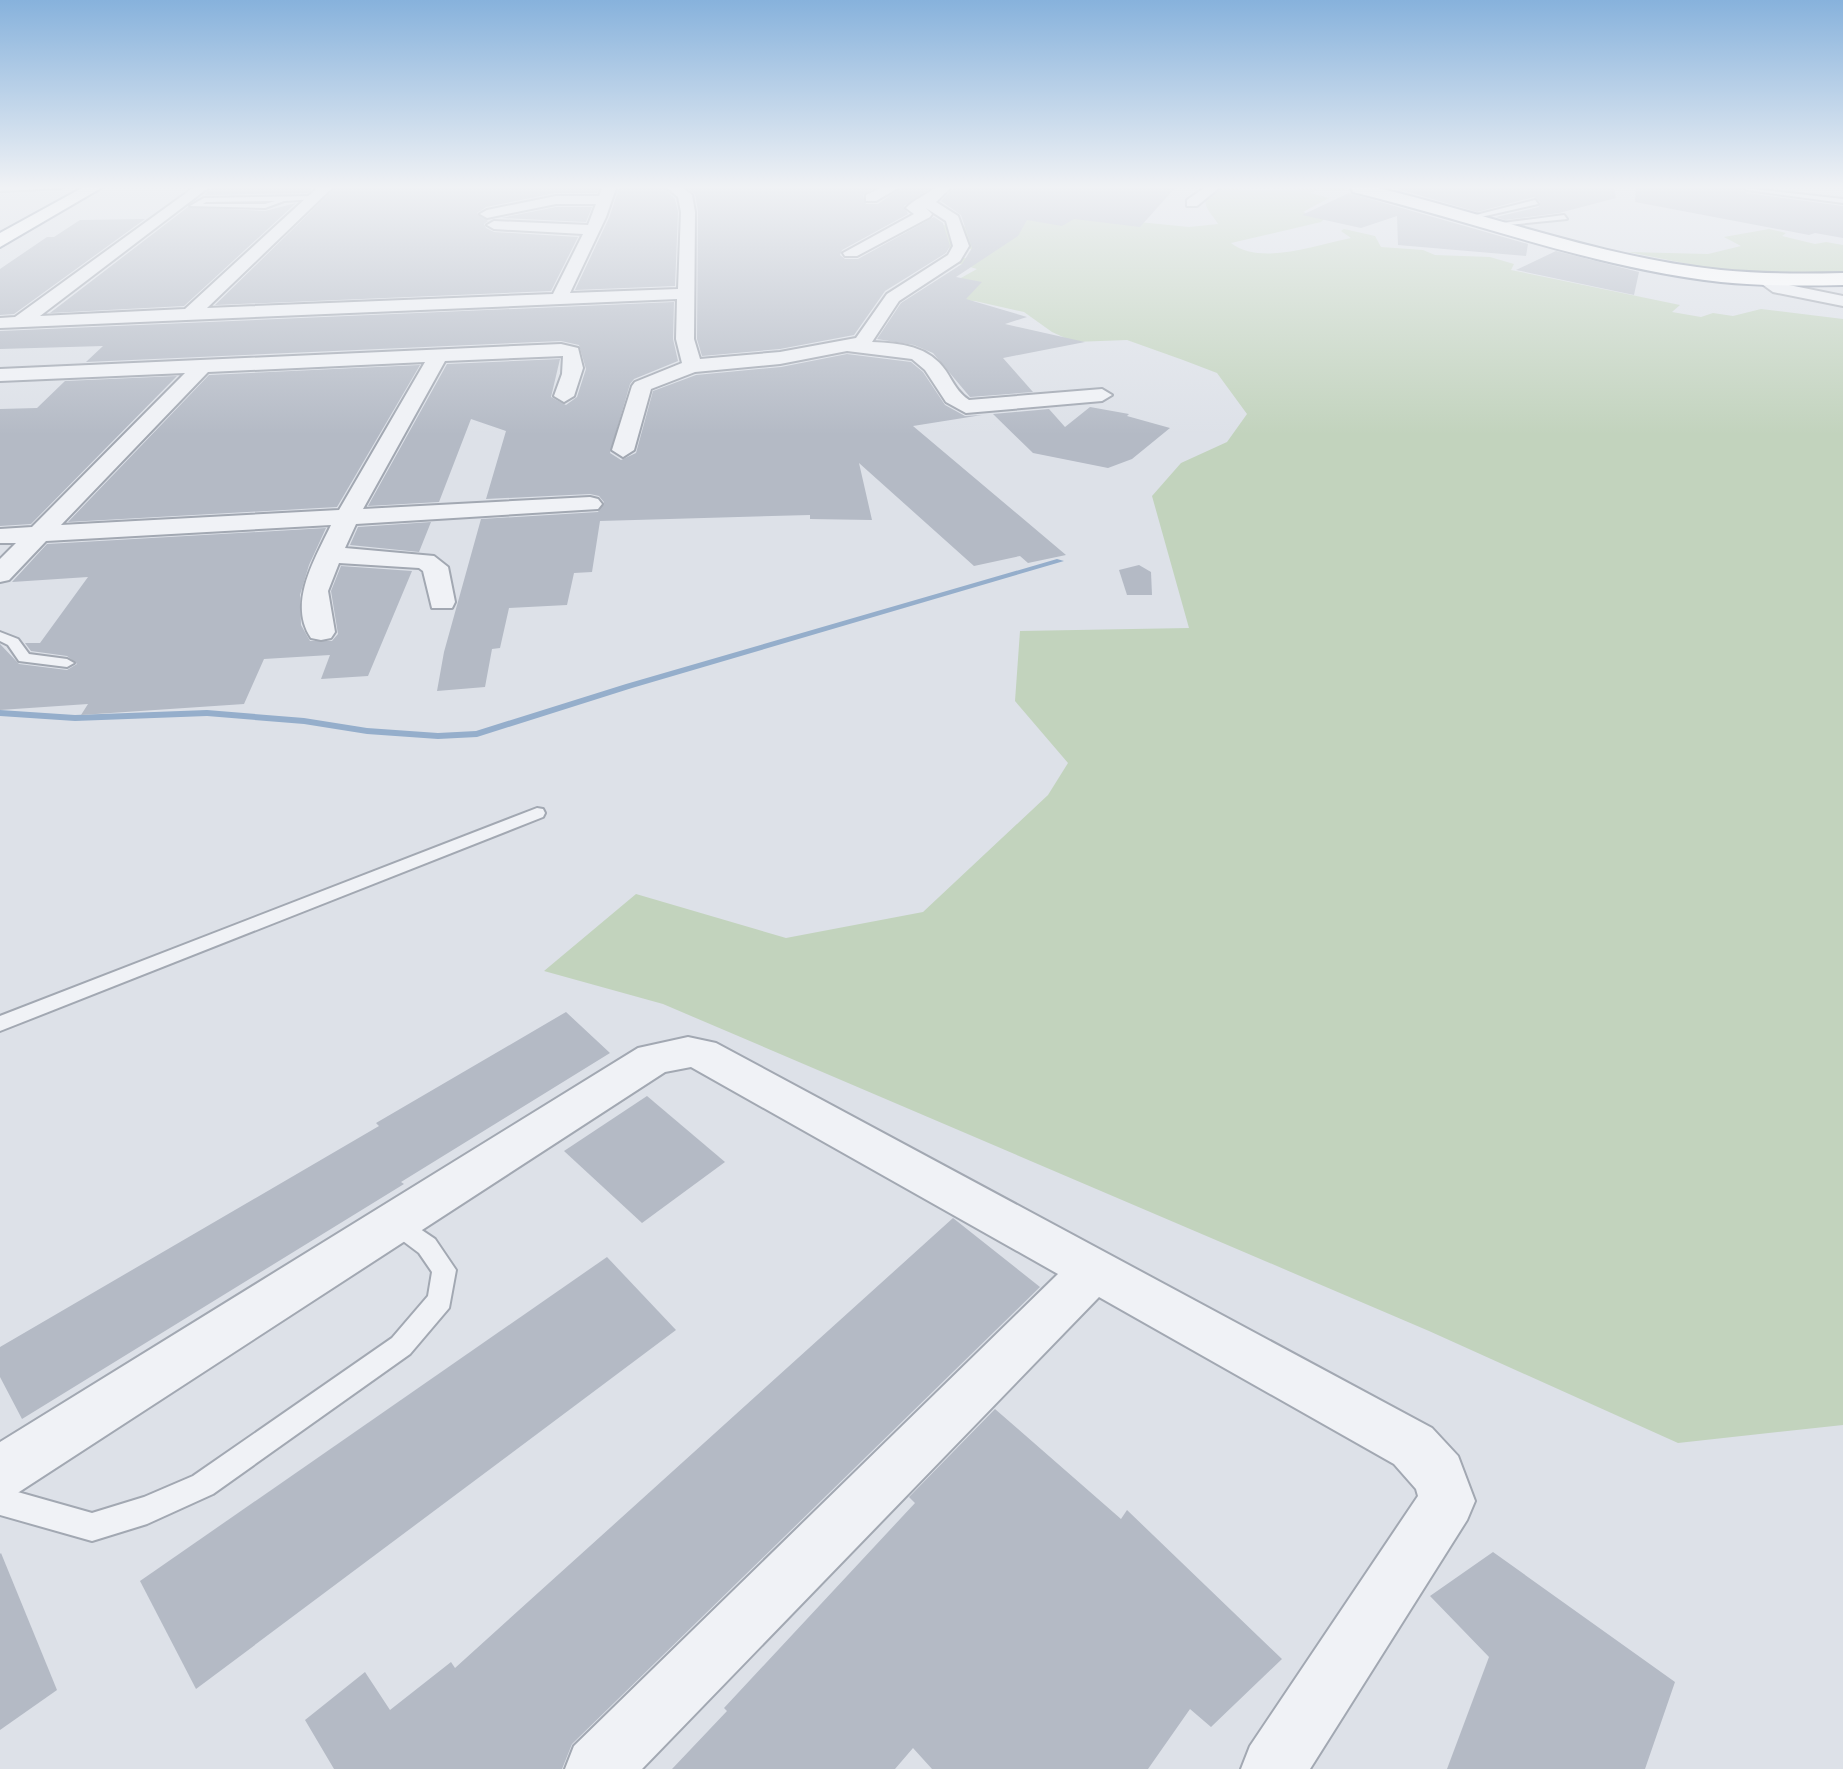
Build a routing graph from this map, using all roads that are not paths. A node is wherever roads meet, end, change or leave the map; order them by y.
1 (89, 271) edge
2 (237, 271) edge
3 (573, 271) edge
4 (687, 271) edge
5 (935, 271) edge
6 (1692, 271) edge
7 (1763, 279) junction
8 (1843, 279) edge
9 (686, 294) junction
10 (559, 299) junction
11 (1843, 301) edge
12 (190, 314) junction
13 (20, 322) junction
14 (0, 323) edge
15 (851, 346) junction
16 (439, 354) junction
17 (203, 365) junction
18 (692, 366) junction
19 (0, 375) edge
20 (1102, 395) dead end
21 (564, 396) dead end
22 (623, 450) dead end
23 (590, 504) dead end
24 (348, 515) junction
25 (38, 533) junction
26 (0, 536) edge
27 (329, 555) junction
28 (0, 574) edge
29 (442, 602) dead end
30 (321, 632) dead end
31 (0, 636) edge
32 (67, 663) dead end
33 (537, 813) dead end
34 (0, 1024) edge
35 (395, 1222) junction
36 (1094, 1270) junction
37 (0, 1473) edge
38 (0, 1501) edge
39 (597, 1769) edge
40 (1273, 1769) edge

1 - 13 street
2 - 12 street
3 - 10 street
4 - 9 street
5 - 15 street
6 - 7 highway
7 - 8 highway
7 - 11 street
9 - 10 street
9 - 18 street
10 - 12 street
12 - 13 street
13 - 14 street
15 - 18 street
15 - 20 street
16 - 17 street
16 - 21 street
16 - 24 street
17 - 19 street
17 - 25 street
18 - 22 street
23 - 24 street
24 - 25 street
24 - 27 street
25 - 26 street
25 - 28 street
27 - 29 street
27 - 30 street
31 - 32 lane
33 - 34 lane
35 - 36 street
35 - 37 street
35 - 38 lane
36 - 39 street
36 - 40 street

